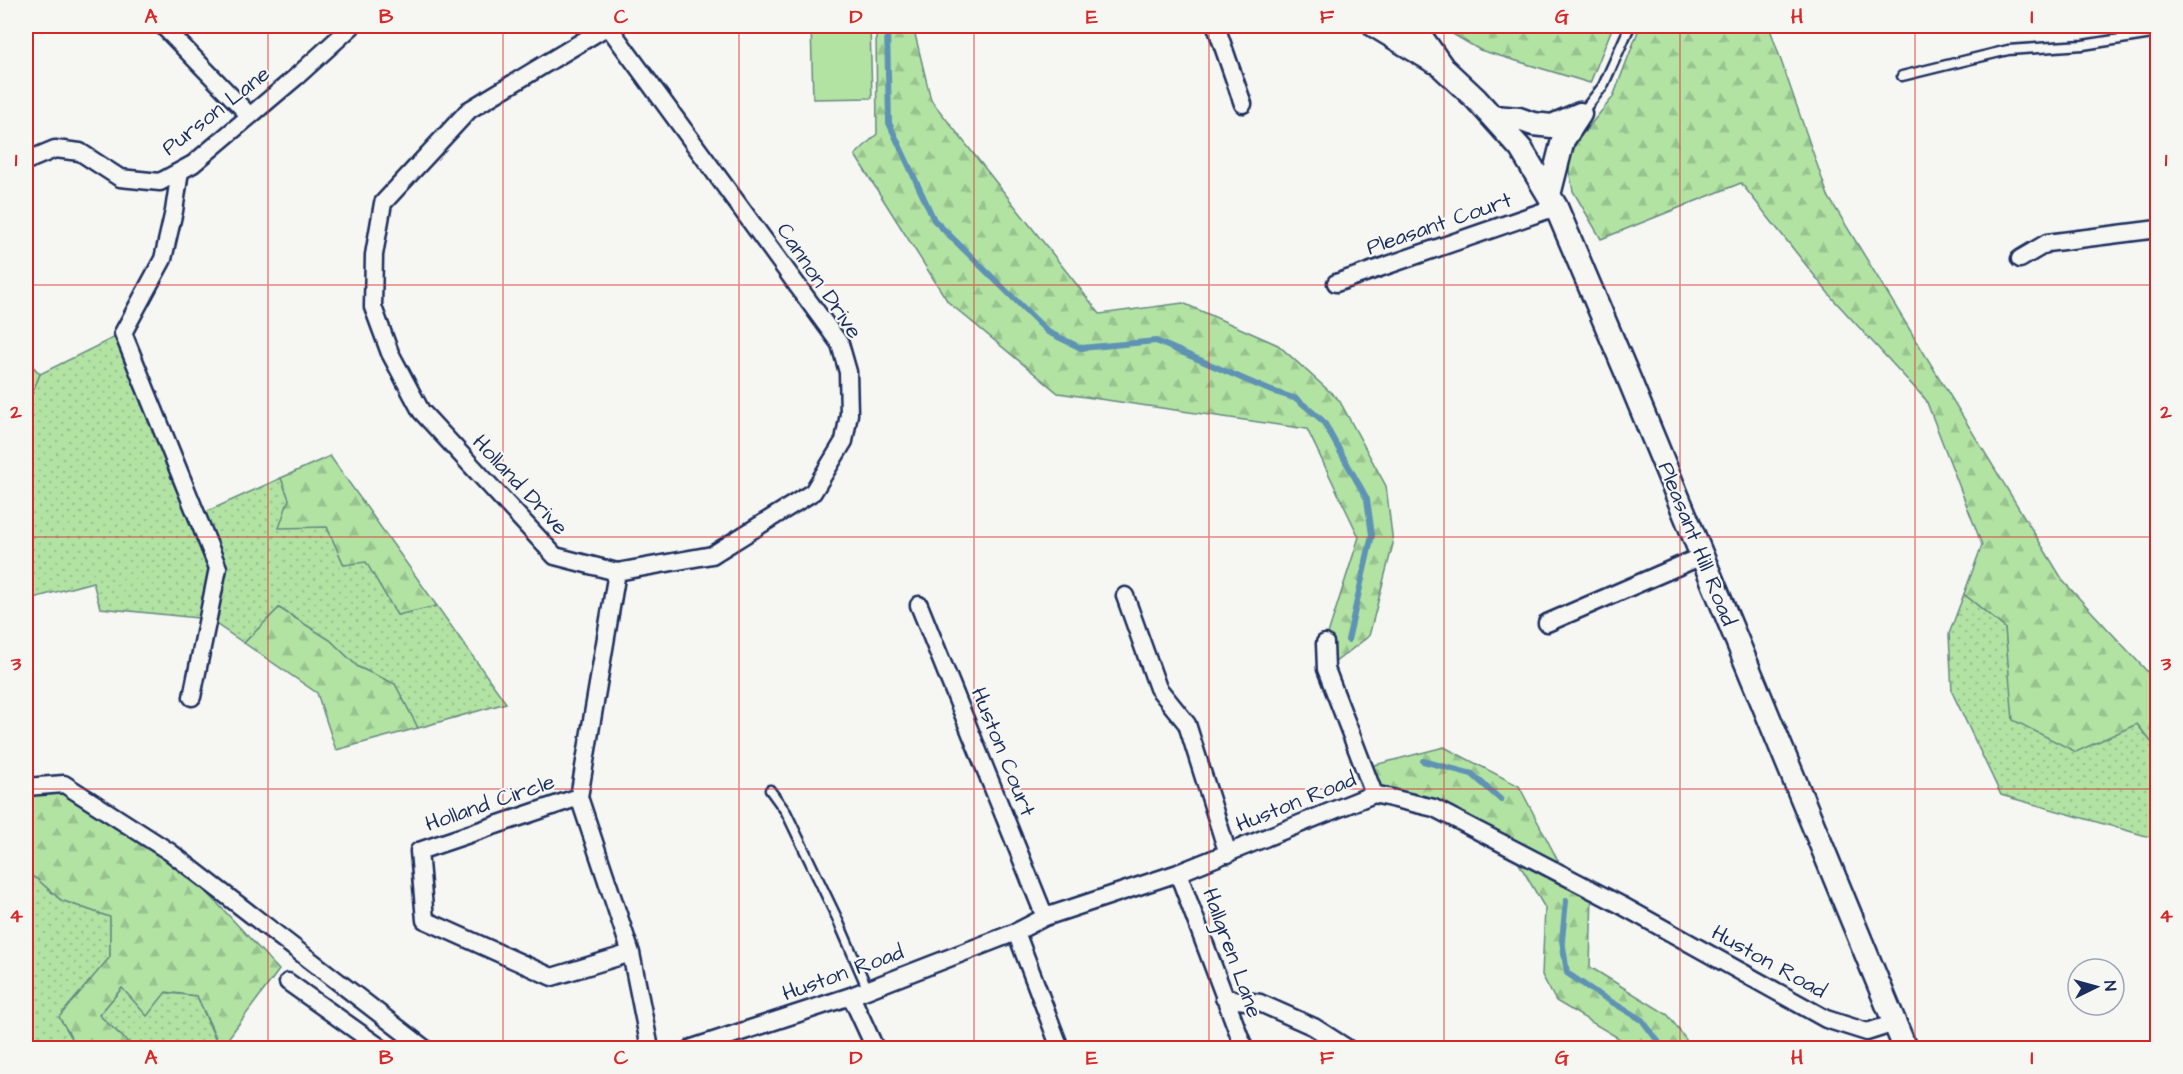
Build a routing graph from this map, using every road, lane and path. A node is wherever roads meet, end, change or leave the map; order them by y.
1 (163, 26) edge
2 (352, 26) edge
3 (608, 26) edge
4 (1216, 26) edge
5 (1375, 26) edge
6 (1408, 26) edge
7 (1630, 26) edge
8 (2157, 33) edge
9 (1443, 68) junction
10 (1902, 76) dead end
11 (1243, 104) dead end
12 (1580, 114) junction
13 (250, 116) junction
14 (1494, 117) junction
15 (26, 161) edge
16 (180, 171) junction
17 (1553, 201) junction
18 (2157, 229) edge
19 (2020, 259) dead end
20 (1336, 283) dead end
21 (1702, 556) junction
22 (617, 572) junction
23 (1125, 596) dead end
24 (919, 605) dead end
25 (1547, 623) dead end
26 (1325, 643) dead end
27 (192, 697) dead end
28 (26, 787) edge
29 (770, 790) dead end
30 (1374, 794) junction
31 (579, 797) junction
32 (1228, 854) junction
33 (1178, 873) junction
34 (1045, 917) junction
35 (1016, 932) junction
36 (631, 953) junction
37 (288, 982) dead end
38 (868, 990) junction
39 (851, 996) junction
40 (1224, 998) junction
41 (1895, 1023) junction
42 (381, 1048) edge
43 (424, 1048) edge
44 (651, 1048) edge
45 (692, 1048) edge
46 (874, 1048) edge
47 (1060, 1048) edge
48 (1244, 1048) edge
49 (1347, 1048) edge
50 (1905, 1048) edge

1 - 13 street
2 - 13 street, Purson Lane
3 - 22 street, Cannon Drive
3 - 22 street, Holland Drive
4 - 11 street
5 - 9 main road, Pleasant Hill Road
6 - 9 main road, Pleasant Hill Road
7 - 12 lane
8 - 10 lane
9 - 14 main road, Pleasant Hill Road
12 - 14 main road
12 - 17 main road
13 - 16 street, Purson Lane
14 - 17 main road, Pleasant Hill Road
15 - 16 street, Purson Lane
16 - 27 street
17 - 20 street, Pleasant Court
17 - 21 main road, Pleasant Hill Road
18 - 19 street
21 - 25 street
21 - 41 main road, Pleasant Hill Road
22 - 31 street
23 - 32 street
24 - 34 street, Huston Court
26 - 30 street
28 - 43 street
29 - 38 lane
30 - 32 street, Huston Road
30 - 41 street, Huston Road
31 - 36 street
31 - 36 street, Holland Circle
32 - 33 street, Huston Road
33 - 34 street, Huston Road
33 - 40 street, Hallgren Lane
34 - 35 street, Huston Road
35 - 38 street, Huston Road
35 - 47 street
36 - 44 street
37 - 42 street
38 - 39 street, Huston Road
39 - 45 street, Huston Road
39 - 46 street
40 - 48 street, Hallgren Lane
40 - 49 street
41 - 50 main road, Pleasant Hill Road

